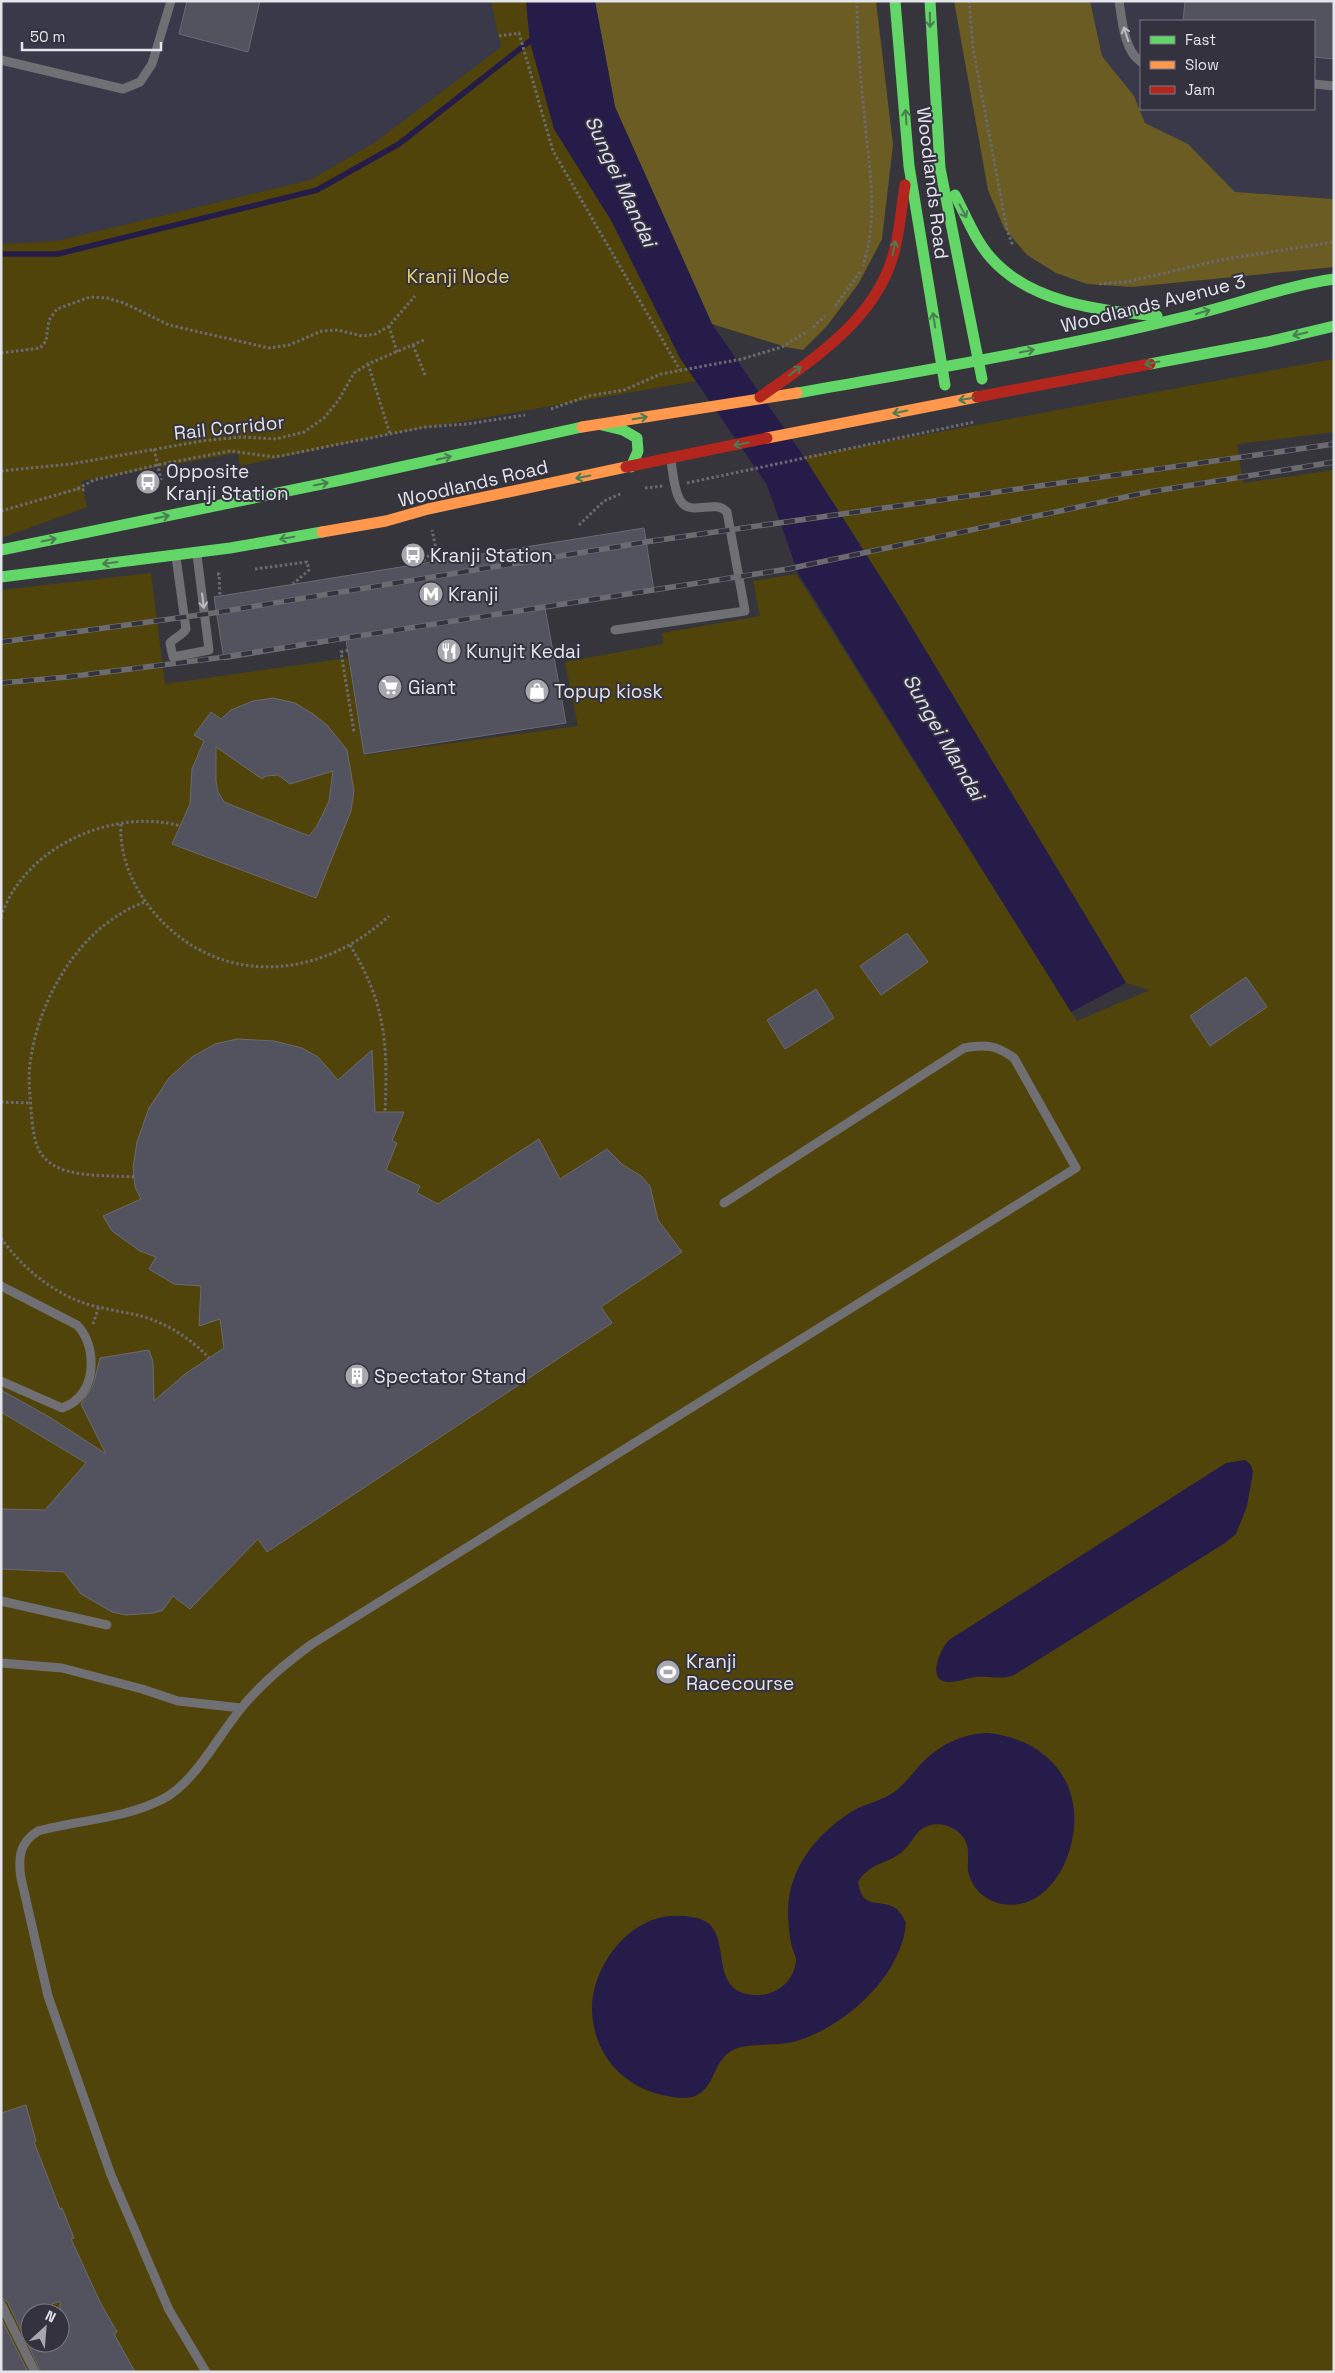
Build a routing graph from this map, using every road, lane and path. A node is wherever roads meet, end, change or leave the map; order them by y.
1 (171, 1) edge
2 (857, 1) edge
3 (895, 1) edge
4 (930, 1) edge
5 (969, 1) edge
6 (1119, 1) edge
7 (499, 36) dead end
8 (1, 60) edge
9 (1140, 61) edge
10 (1315, 84) edge
11 (1334, 86) edge
12 (909, 166) junction
13 (940, 168) junction
14 (1334, 242) edge
15 (1016, 250) dead end
16 (1334, 279) edge
17 (1089, 285) dead end
18 (415, 296) dead end
19 (1181, 318) junction
20 (389, 326) junction
21 (1334, 326) edge
22 (424, 340) dead end
23 (413, 345) junction
24 (397, 352) junction
25 (1, 353) edge
26 (979, 361) junction
27 (368, 364) junction
28 (942, 368) junction
29 (680, 370) junction
30 (425, 375) dead end
31 (985, 396) junction
32 (756, 400) junction
33 (948, 402) junction
34 (543, 412) dead end
35 (534, 413) dead end
36 (598, 424) junction
37 (390, 434) junction
38 (154, 449) junction
39 (670, 458) junction
40 (157, 465) junction
41 (630, 467) junction
42 (1, 470) edge
43 (161, 480) dead end
44 (676, 485) junction
45 (77, 489) junction
46 (638, 489) dead end
47 (85, 490) dead end
48 (628, 490) dead end
49 (428, 509) junction
50 (1, 511) edge
51 (579, 525) dead end
52 (1, 550) edge
53 (197, 552) junction
54 (176, 555) junction
55 (420, 564) dead end
56 (248, 570) dead end
57 (229, 572) dead end
58 (219, 574) dead end
59 (1, 577) edge
60 (293, 584) dead end
61 (220, 585) dead end
62 (220, 596) dead end
63 (615, 630) dead end
64 (348, 650) dead end
65 (354, 732) dead end
66 (121, 824) junction
67 (181, 826) dead end
68 (145, 902) junction
69 (389, 916) dead end
70 (1, 918) edge
71 (350, 945) junction
72 (1, 1102) edge
73 (30, 1102) junction
74 (385, 1112) dead end
75 (134, 1177) dead end
76 (724, 1203) dead end
77 (1, 1238) edge
78 (1, 1286) edge
79 (99, 1306) junction
80 (85, 1334) junction
81 (209, 1358) dead end
82 (1, 1381) edge
83 (1, 1601) edge
84 (107, 1625) dead end
85 (1, 1662) edge
86 (241, 1708) junction
87 (1, 2304) edge
88 (35, 2372) edge
89 (206, 2372) edge

1 - 8 lane
2 - 29 path
12 -> 3 main road, Woodlands Road
4 -> 13 main road, Woodlands Road
5 - 15 path
9 -> 6 lane
7 - 29 path
10 - 11 lane
28 -> 12 main road, Woodlands Road
32 -> 12 main road
13 -> 19 main road
13 - 26 main road, Woodlands Road
14 - 17 path
19 -> 16 main road, Woodlands Avenue 3
18 - 20 path
26 -> 19 main road, Woodlands Avenue 3
20 - 24 path
20 - 25 path
21 -> 31 main road
22 - 23 path, Rail Corridor
23 - 24 path, Rail Corridor
23 - 30 path
24 - 27 path, Rail Corridor
26 - 28 main road, Woodlands Road
26 - 31 main road, Woodlands Road
27 - 37 path
27 - 38 path, Rail Corridor
28 - 32 main road, Woodlands Road
28 - 33 main road, Woodlands Road
29 - 34 path
31 -> 33 main road, Woodlands Road
36 -> 32 main road, Woodlands Road
33 -> 39 main road, Woodlands Road
35 - 37 path
36 - 41 main road
52 -> 36 main road, Woodlands Road
37 - 40 path
38 - 40 path
38 - 42 path, Rail Corridor
39 - 41 main road, Woodlands Road
39 - 44 lane
40 - 43 path
40 - 45 path
41 -> 49 main road, Woodlands Road
44 - 46 path
44 - 63 lane
45 - 47 path
45 - 50 path
48 - 51 path
49 -> 53 main road, Woodlands Road
49 - 55 path
53 - 54 main road, Woodlands Road
53 -> 54 lane
54 -> 59 main road, Woodlands Road
56 - 60 path
57 - 58 path
61 - 62 path
64 - 65 path
66 - 67 path
66 - 68 path
66 - 70 path
68 - 71 path
68 - 73 path
69 - 71 path
71 - 74 path
72 - 73 path
73 - 75 path
76 - 86 lane
77 - 79 path
78 - 80 lane
79 - 80 path
79 - 81 path
80 - 82 lane
83 - 84 lane
85 - 86 lane
86 - 89 lane
87 - 88 lane

